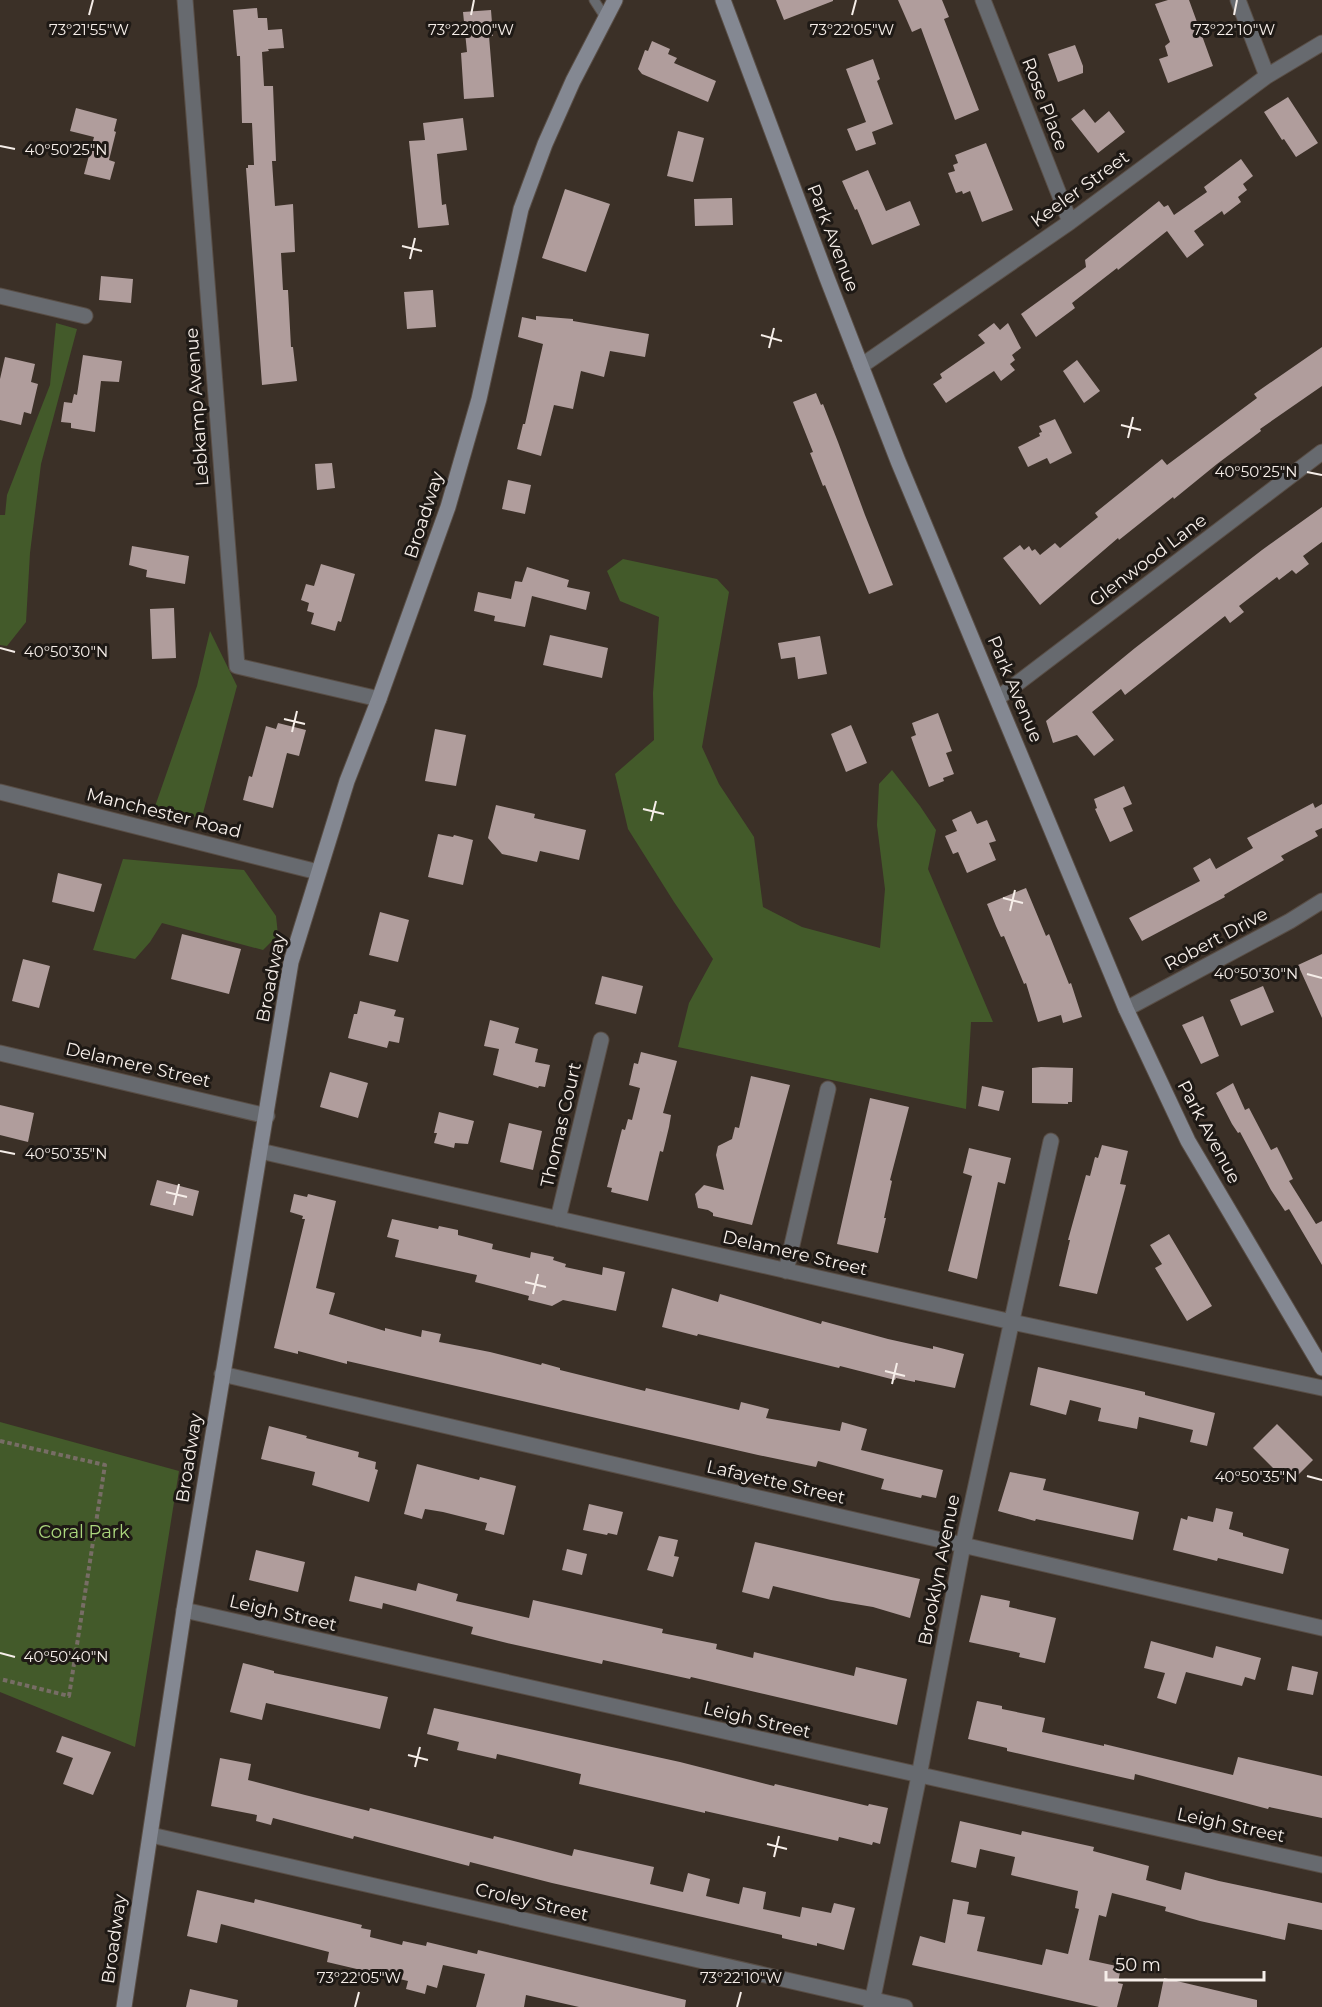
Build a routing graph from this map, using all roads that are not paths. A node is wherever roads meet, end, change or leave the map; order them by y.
1 (185, 0) edge
2 (594, 0) edge
3 (615, 0) edge
4 (723, 0) edge
5 (983, 0) edge
6 (1238, 0) edge
7 (606, 17) junction
8 (1322, 43) edge
9 (1267, 76) junction
10 (1070, 222) junction
11 (0, 296) edge
12 (85, 316) dead end
13 (861, 366) junction
14 (1322, 452) edge
15 (998, 698) junction
16 (379, 699) junction
17 (0, 792) edge
18 (318, 872) junction
19 (1322, 901) edge
20 (1126, 1009) junction
21 (601, 1040) dead end
22 (0, 1053) edge
23 (828, 1089) dead end
24 (267, 1116) junction
25 (1051, 1141) dead end
26 (260, 1151) junction
27 (558, 1219) junction
28 (786, 1270) junction
29 (1012, 1322) junction
30 (1322, 1368) edge
31 (222, 1374) junction
32 (1322, 1388) edge
33 (963, 1545) junction
34 (184, 1610) junction
35 (1322, 1628) edge
36 (919, 1776) junction
37 (151, 1835) junction
38 (1322, 1865) edge
39 (872, 2003) edge
40 (124, 2007) edge
41 (905, 2007) edge

1 - 16 street, Lebkamp Avenue
2 - 7 lane
3 - 7 main road, Broadway
4 - 13 main road, Park Avenue
5 - 10 street, Rose Place
6 - 9 street
7 - 16 main road, Broadway
8 - 9 street, Keeler Street
9 - 10 street, Keeler Street
10 - 13 street, Keeler Street
11 - 12 street
13 - 15 main road, Park Avenue
14 - 15 street, Glenwood Lane
15 - 20 main road, Park Avenue
16 - 18 main road, Broadway
17 - 18 street, Manchester Road
18 - 24 main road, Broadway
19 - 20 street, Robert Drive
20 - 30 main road, Park Avenue
21 - 27 street, Thomas Court
22 - 24 street, Delamere Street
23 - 28 street
24 - 26 main road, Broadway
25 - 29 street, Brooklyn Avenue
26 - 27 street, Delamere Street
26 - 31 main road, Broadway
27 - 28 street, Delamere Street
28 - 29 street, Delamere Street
29 - 32 street, Delamere Street
29 - 33 street, Brooklyn Avenue
31 - 33 street, Lafayette Street
31 - 34 main road, Broadway
33 - 35 street, Lafayette Street
33 - 36 street, Brooklyn Avenue
34 - 36 street, Leigh Street
34 - 37 main road, Broadway
36 - 38 street, Leigh Street
36 - 39 street, Brooklyn Avenue
37 - 39 street, Croley Street
37 - 40 main road, Broadway
39 - 41 street, Croley Street

